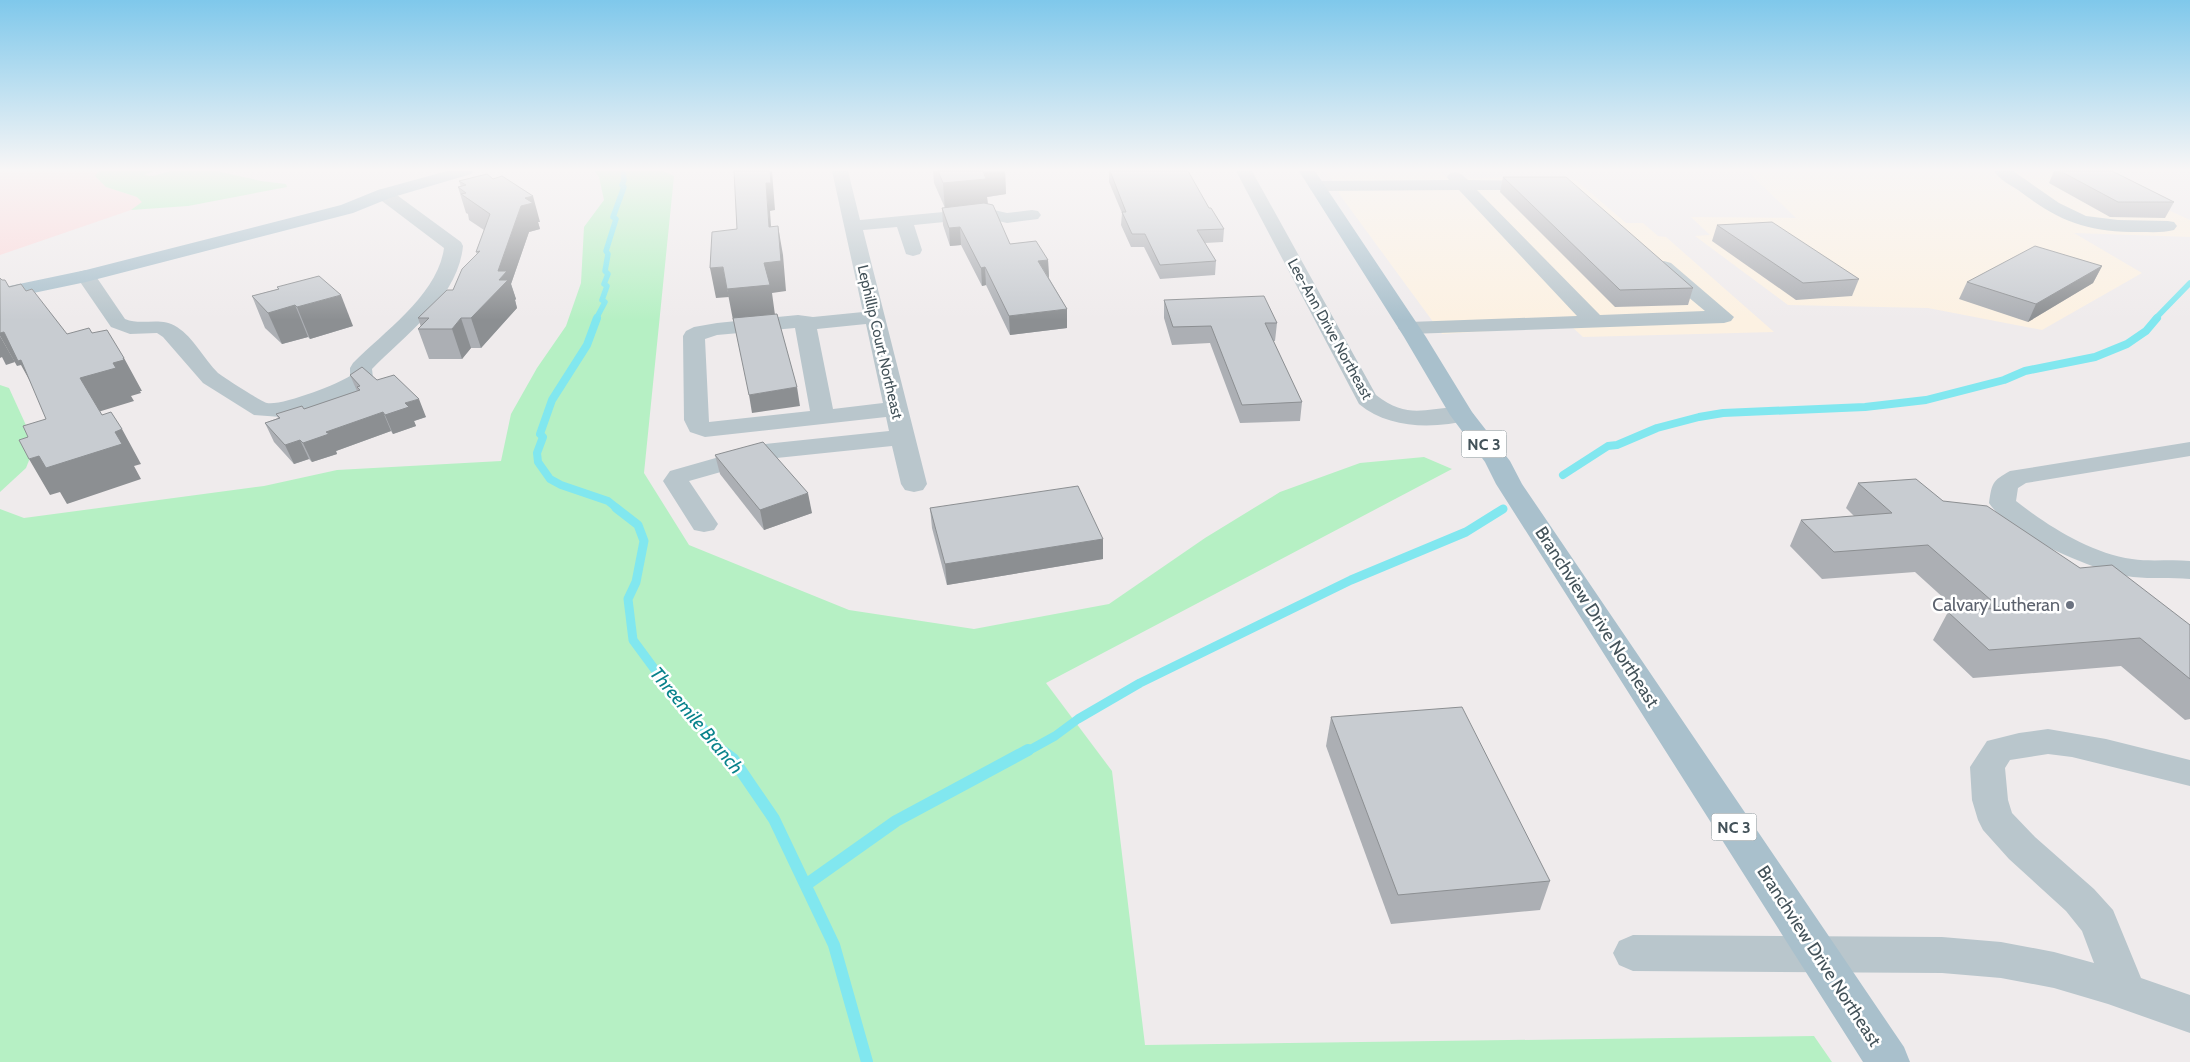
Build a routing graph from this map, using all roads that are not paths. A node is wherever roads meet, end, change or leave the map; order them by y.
1 (264, 221) edge
2 (302, 221) edge
3 (420, 221) edge
4 (852, 221) edge
5 (917, 221) edge
6 (1271, 221) edge
7 (1339, 221) edge
8 (1496, 221) edge
9 (2083, 221) edge
10 (904, 222) junction
11 (853, 226) junction
12 (2168, 226) dead end
13 (913, 250) dead end
14 (1649, 254) edge
15 (86, 276) junction
16 (0, 283) edge
17 (0, 294) edge
18 (875, 317) junction
19 (805, 322) junction
20 (1594, 322) junction
21 (1409, 328) junction
22 (896, 409) junction
23 (1462, 416) junction
24 (824, 417) junction
25 (903, 437) junction
26 (2190, 449) edge
27 (914, 484) dead end
28 (704, 524) dead end
29 (2190, 570) edge
30 (2190, 773) edge
31 (1633, 953) dead end
32 (1817, 953) junction
33 (2124, 991) junction
34 (2190, 1014) edge
35 (1888, 1062) edge

1 - 16 main road
2 - 15 main road
3 - 15 street
4 - 11 street, Lephillip Court Northeast
5 - 10 street
6 - 23 street, Lee-Ann Drive Northeast
7 - 21 main road, Branchview Drive Northeast / NC 3
8 - 20 street
9 - 12 street
10 - 11 street
10 - 13 street
11 - 18 street, Lephillip Court Northeast
14 - 20 street
15 - 17 main road
18 - 19 street
18 - 22 street, Lephillip Court Northeast
19 - 24 street
19 - 24 street
20 - 21 street
21 - 23 main road, Branchview Drive Northeast / NC 3
22 - 24 street
22 - 25 street, Lephillip Court Northeast
23 - 32 main road, Branchview Drive Northeast / NC 3
25 - 27 street, Lephillip Court Northeast
25 - 28 street
26 - 29 street
30 - 33 street
31 - 32 street
32 - 33 street
32 - 35 main road, Branchview Drive Northeast / NC 3
33 - 34 street

